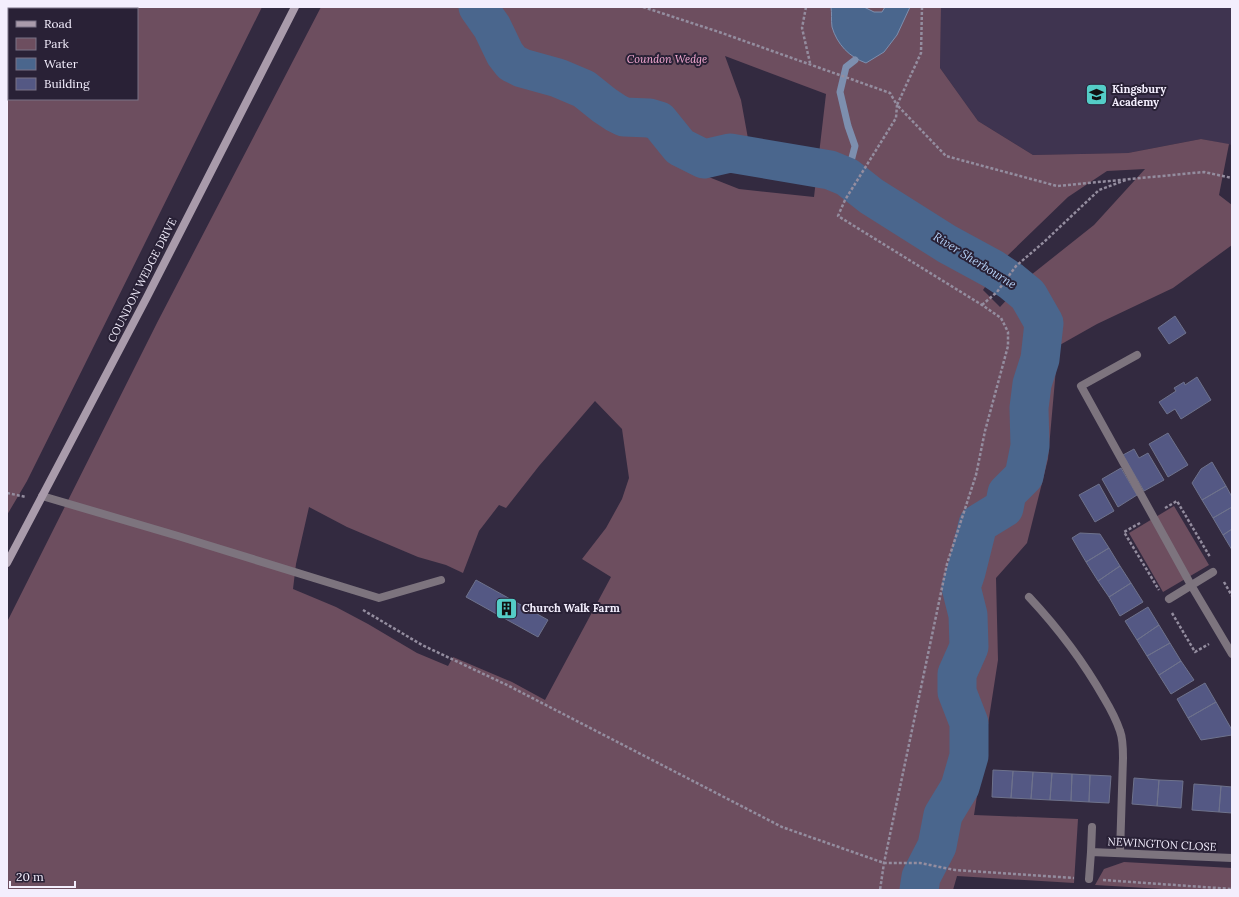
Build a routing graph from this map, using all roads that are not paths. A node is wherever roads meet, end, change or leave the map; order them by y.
1 (295, 7) edge
2 (1137, 355) dead end
3 (42, 496) junction
4 (7, 563) edge
5 (1213, 572) dead end
6 (441, 580) dead end
7 (1191, 585) junction
8 (1029, 597) dead end
9 (1169, 599) dead end
10 (1232, 654) edge
11 (1092, 827) dead end
12 (1091, 852) junction
13 (1120, 853) junction
14 (1232, 858) edge
15 (1089, 879) dead end

1 - 3 main road, COUNDON WEDGE DRIVE
2 - 7 street
3 - 4 main road, COUNDON WEDGE DRIVE
3 - 6 street
5 - 7 street
7 - 9 street
7 - 10 street
8 - 13 street
11 - 12 street, NEWINGTON CLOSE
12 - 13 street, NEWINGTON CLOSE
12 - 15 street, NEWINGTON CLOSE
13 - 14 street, NEWINGTON CLOSE

